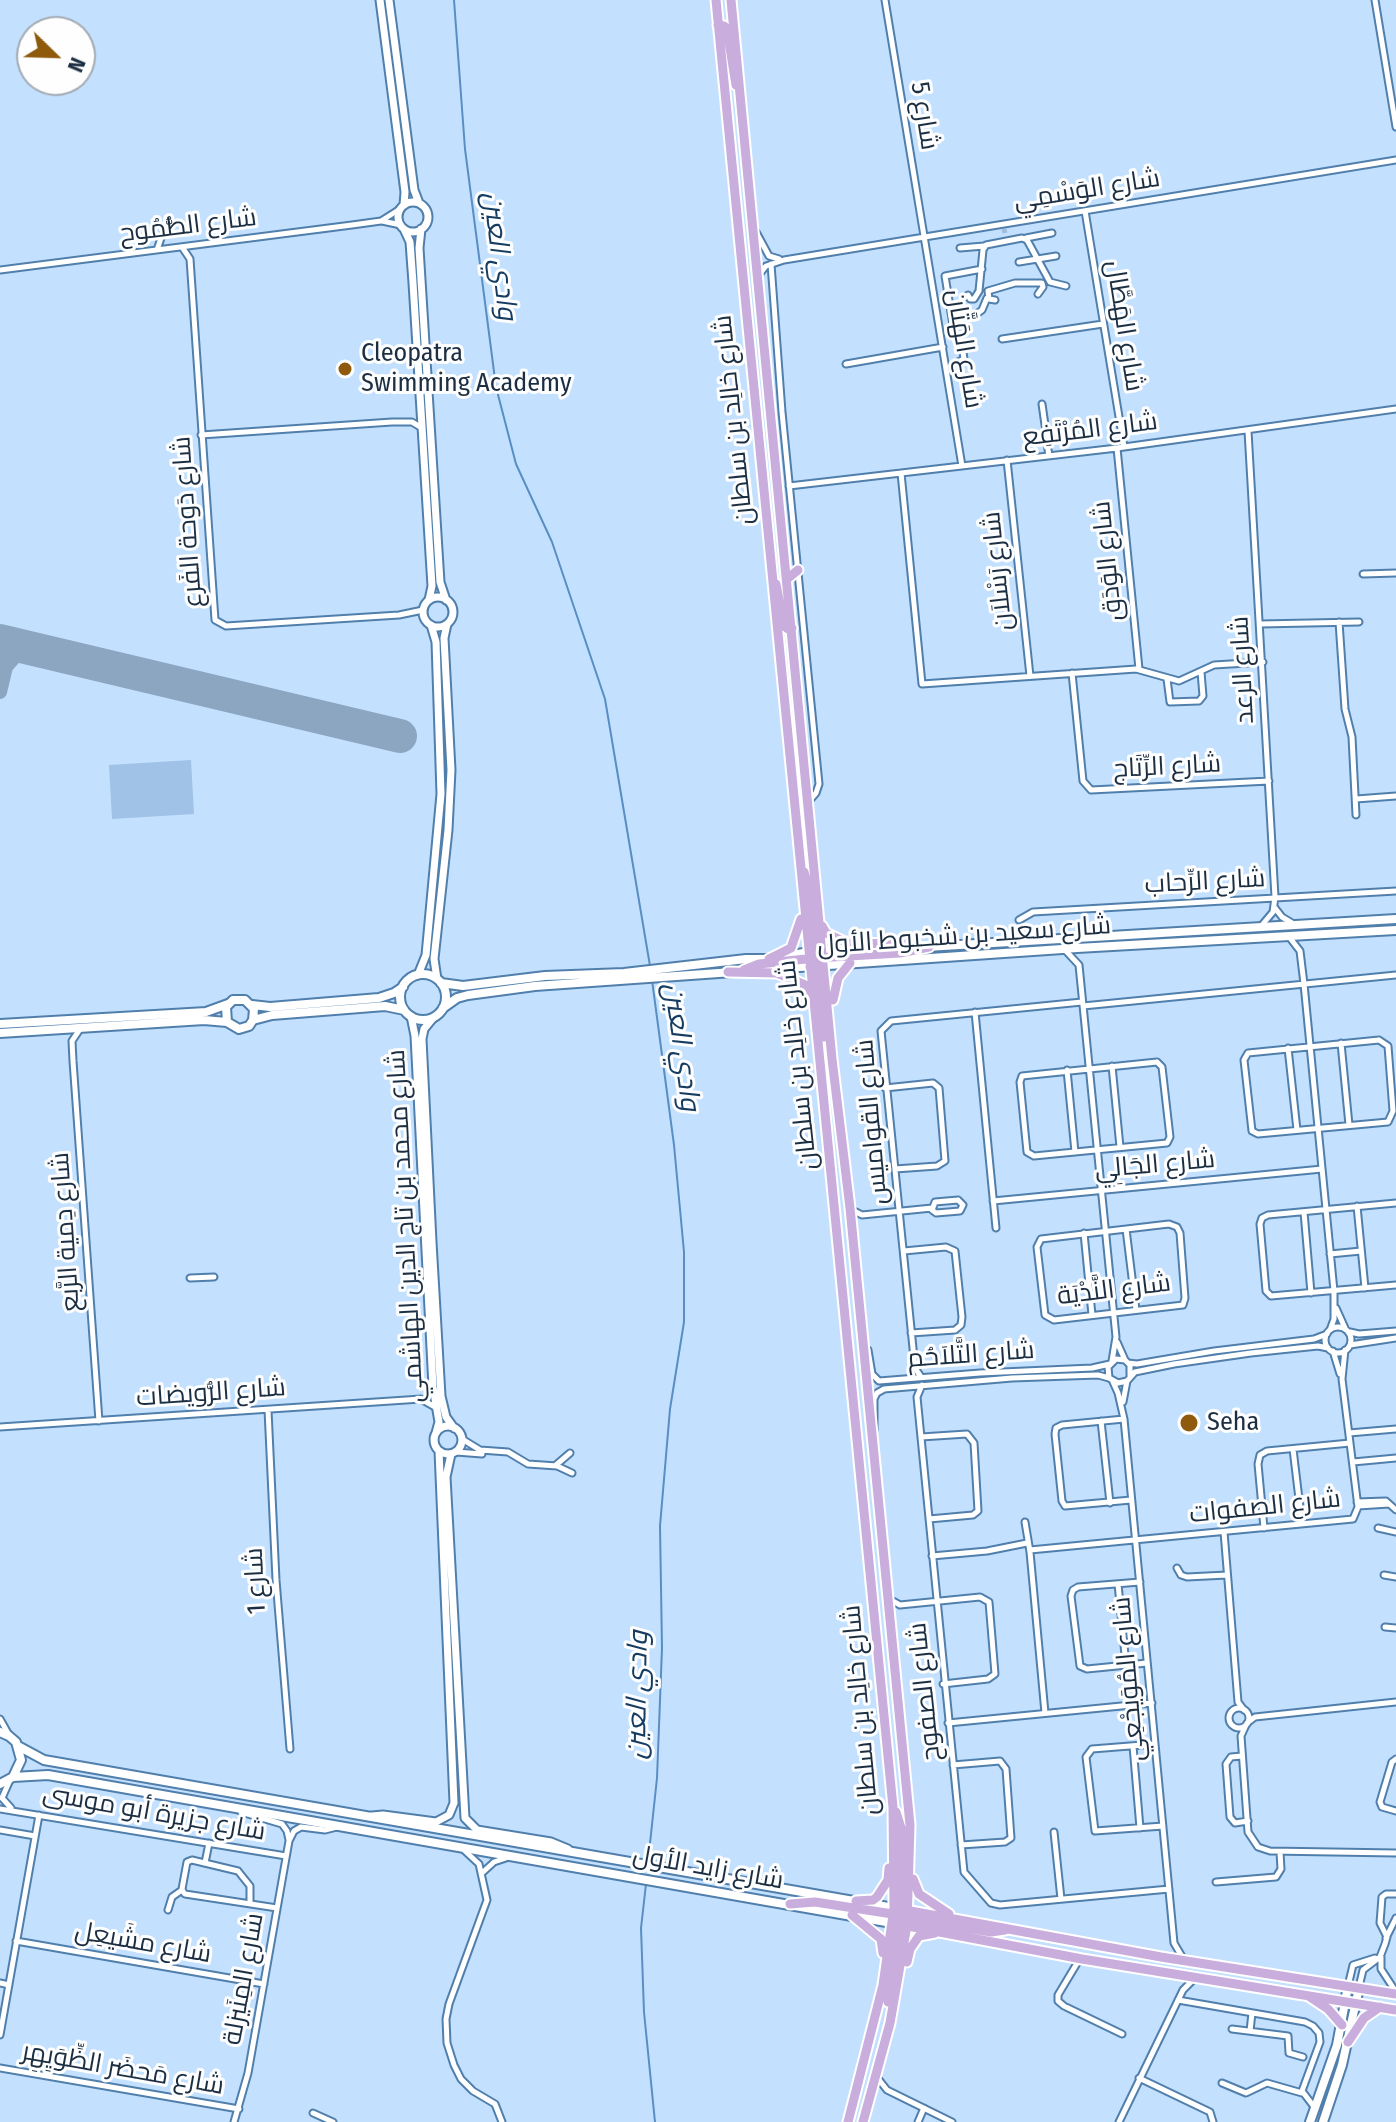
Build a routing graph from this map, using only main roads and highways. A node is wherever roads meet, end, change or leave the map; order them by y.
1 (719, 0) edge
2 (731, 0) edge
3 (732, 13) junction
4 (718, 25) junction
5 (741, 96) junction
6 (767, 379) junction
7 (780, 391) road end
8 (798, 570) road end
9 (772, 578) junction
10 (787, 579) junction
11 (792, 628) junction
12 (798, 693) junction
13 (811, 702) road end
14 (800, 865) junction
15 (814, 877) junction
16 (803, 904) junction
17 (1396, 919) edge
18 (1396, 930) edge
19 (924, 947) junction
20 (769, 959) junction
21 (817, 959) junction
22 (850, 963) junction
23 (694, 970) junction
24 (744, 970) joint
25 (728, 972) junction
26 (624, 977) junction
27 (439, 981) junction
28 (403, 987) junction
29 (228, 1004) junction
30 (252, 1005) junction
31 (443, 1008) junction
32 (814, 1012) junction
33 (407, 1013) junction
34 (253, 1020) junction
35 (227, 1022) junction
36 (0, 1024) edge
37 (0, 1033) edge
38 (832, 1059) junction
39 (841, 1277) junction
40 (861, 1329) junction
41 (859, 1449) junction
42 (878, 1494) junction
43 (5, 1734) edge
44 (18, 1746) junction
45 (12, 1778) junction
46 (0, 1784) edge
47 (893, 1807) junction
48 (895, 1841) junction
49 (910, 1853) junction
50 (856, 1901) junction
51 (790, 1904) junction
52 (852, 1915) junction
53 (900, 1916) junction
54 (956, 1918) junction
55 (1009, 1928) junction
56 (954, 1933) junction
57 (883, 1985) junction
58 (1251, 1985) junction
59 (897, 1987) junction
60 (1352, 1993) junction
61 (1303, 1994) junction
62 (1396, 1995) edge
63 (1381, 2007) junction
64 (1396, 2010) edge
65 (890, 2023) junction
66 (1342, 2025) junction
67 (1348, 2042) junction
68 (848, 2122) edge
69 (863, 2122) edge
70 (1310, 2122) edge
71 (1323, 2122) edge

1 - 3 main road
1 - 4 main road, شارع خالِد بن سلطان
2 - 3 main road, شارع خالِد بن سلطان
3 - 5 main road, شارع خالِد بن سلطان
4 - 5 main road
4 - 9 main road, شارع خالِد بن سلطان
5 - 6 main road, شارع خالِد بن سلطان
6 - 7 main road
6 - 10 main road, شارع خالِد بن سلطان
8 - 10 main road
9 - 11 main road
9 - 14 main road, شارع خالِد بن سلطان
10 - 11 main road, شارع خالِد بن سلطان
11 - 12 main road, شارع خالِد بن سلطان
12 - 13 main road
12 - 15 main road, شارع خالِد بن سلطان
14 - 16 main road, شارع خالِد بن سلطان
14 - 21 main road
15 - 19 main road
15 - 21 main road, شارع خالِد بن سلطان
16 - 20 main road
16 - 21 main road, شارع خالِد بن سلطان
17 - 19 main road, شارع سعيد بن شخبوط الأول
18 - 22 main road, شارع سعيد بن شخبوط الأول
19 - 21 main road
20 - 21 main road, شارع سعيد بن شخبوط الأول
20 - 23 main road, شارع سعيد بن شخبوط الأول
21 - 22 main road, شارع سعيد بن شخبوط الأول
21 - 24 main road
21 - 32 main road, شارع خالِد بن سلطان
21 - 38 main road, شارع خالِد بن سلطان
22 - 38 main road
23 - 25 main road, شارع سعيد بن شخبوط الأول
23 - 26 main road, شارع سعيد بن شخبوط الأول
24 - 25 main road, شارع سعيد بن شخبوط الأول
25 - 32 main road
26 - 27 main road, شارع سعيد بن شخبوط الأول
26 - 31 main road, شارع سعيد بن شخبوط الأول
27 - 28 main road
27 - 31 main road
28 - 30 main road
28 - 33 main road
29 - 30 main road
29 - 35 main road
29 - 36 main road
30 - 34 main road
31 - 33 main road
32 - 39 main road, شارع خالِد بن سلطان
33 - 34 main road
34 - 35 main road
35 - 37 main road
38 - 40 main road, شارع خالِد بن سلطان
39 - 40 main road
39 - 41 main road, شارع خالِد بن سلطان
40 - 42 main road, شارع خالِد بن سلطان
41 - 42 main road
41 - 47 main road, شارع خالِد بن سلطان
42 - 49 main road, شارع خالِد بن سلطان
43 - 44 main road
44 - 45 main road
44 - 50 main road, شارع زايد الأول
45 - 46 main road
45 - 51 main road, شارع زايد الأول
47 - 48 main road, شارع خالِد بن سلطان
47 - 53 main road
48 - 50 main road
48 - 53 main road, شارع خالِد بن سلطان
49 - 53 main road, شارع خالِد بن سلطان
49 - 54 main road
50 - 53 main road, شارع زايد الأول
51 - 52 main road, شارع زايد الأول
51 - 53 main road
52 - 53 main road, شارع زايد الأول
52 - 57 main road
53 - 54 main road, شارع زايد الأول
53 - 55 main road
53 - 56 main road, شارع زايد الأول
53 - 57 main road, شارع خالِد بن سلطان
53 - 59 main road, شارع خالِد بن سلطان
53 - 65 main road
54 - 55 main road, شارع زايد الأول
55 - 60 main road, شارع زايد الأول
56 - 58 main road, شارع زايد الأول
56 - 59 main road
57 - 68 main road, شارع خالِد بن سلطان
58 - 60 main road
58 - 61 main road, شارع زايد الأول
59 - 65 main road, شارع خالِد بن سلطان
60 - 61 main road, شارع زايد الأول
60 - 62 main road, شارع زايد الأول
60 - 63 main road, شارع زايد الأول
60 - 66 main road
60 - 67 main road
61 - 66 main road
63 - 64 main road, شارع زايد الأول
63 - 67 main road
65 - 69 main road, شارع خالِد بن سلطان
66 - 70 main road
67 - 71 main road

